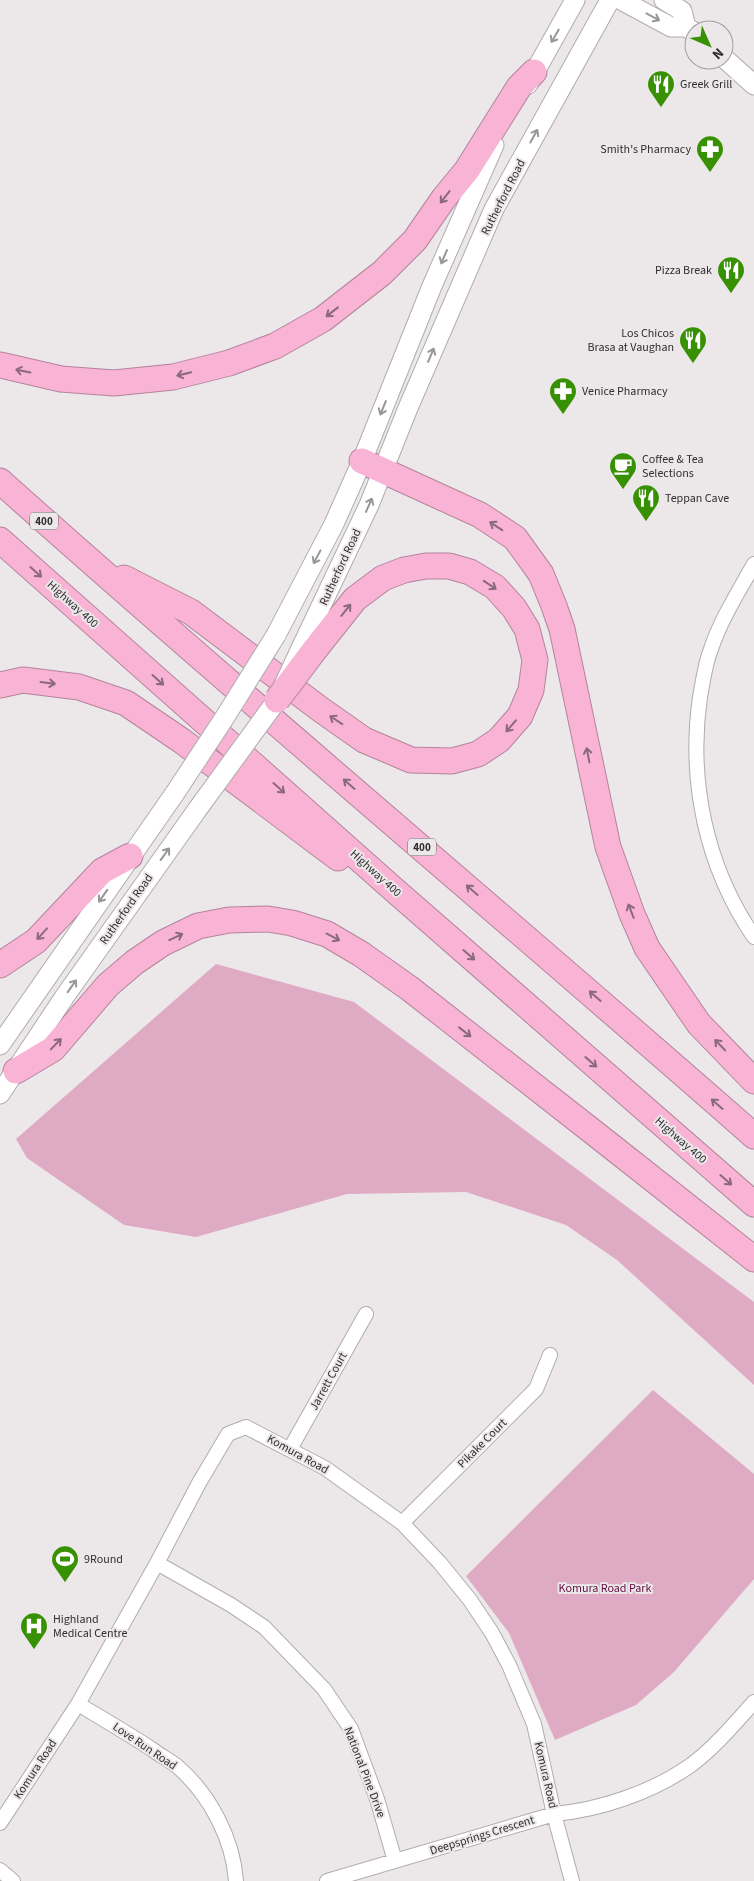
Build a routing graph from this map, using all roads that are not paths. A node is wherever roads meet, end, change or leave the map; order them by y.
1 (575, 0) edge
2 (610, 0) edge
3 (621, 0) edge
4 (664, 0) edge
5 (686, 20) edge
6 (684, 29) edge
7 (734, 67) edge
8 (534, 72) junction
9 (754, 85) edge
10 (0, 365) edge
11 (372, 465) junction
12 (0, 481) edge
13 (0, 540) edge
14 (89, 560) junction
15 (754, 564) edge
16 (309, 646) junction
17 (0, 685) edge
18 (277, 700) joint
19 (130, 856) junction
20 (392, 888) junction
21 (754, 937) edge
22 (0, 965) edge
23 (0, 1045) edge
24 (16, 1071) junction
25 (754, 1081) edge
26 (0, 1094) edge
27 (754, 1136) edge
28 (754, 1204) edge
29 (754, 1259) edge
30 (366, 1314) dead end
31 (550, 1355) dead end
32 (290, 1449) junction
33 (402, 1523) junction
34 (157, 1563) junction
35 (754, 1702) edge
36 (78, 1704) junction
37 (554, 1814) junction
38 (0, 1823) edge
39 (395, 1861) junction
40 (0, 1870) edge
41 (13, 1881) edge
42 (236, 1881) edge
43 (327, 1881) edge
44 (572, 1881) edge

1 -> 8 main road, Rutherford Road
11 -> 2 main road, Rutherford Road
3 -> 6 main road
4 - 5 main road
7 - 9 main road
8 -> 10 highway
8 -> 11 main road, Rutherford Road
16 -> 11 main road, Rutherford Road
11 -> 19 main road, Rutherford Road, bridge
25 -> 11 highway
12 - 14 highway, 400
13 -> 20 highway, Highway 400
16 -> 14 highway
27 -> 14 highway, 400
15 - 21 street
16 - 18 highway, bridge
17 -> 20 highway
24 -> 18 main road, Rutherford Road, bridge
19 -> 22 highway
19 -> 23 main road, Rutherford Road
20 -> 28 highway, Highway 400
24 - 26 main road, Rutherford Road
24 -> 29 highway
30 - 32 street, Jarrett Court
31 - 33 street, Pikake Court
32 - 33 street, Komura Road
32 - 34 street, Komura Road
33 - 37 street, Komura Road
34 - 36 street, Komura Road
34 - 39 street, National Pine Drive
35 - 37 street, Deepsprings Crescent
36 - 38 street, Komura Road
36 - 42 street, Love Run Road
37 - 39 street, Deepsprings Crescent
37 - 44 street, Komura Road
39 - 43 street, Deepsprings Crescent
40 - 41 street

